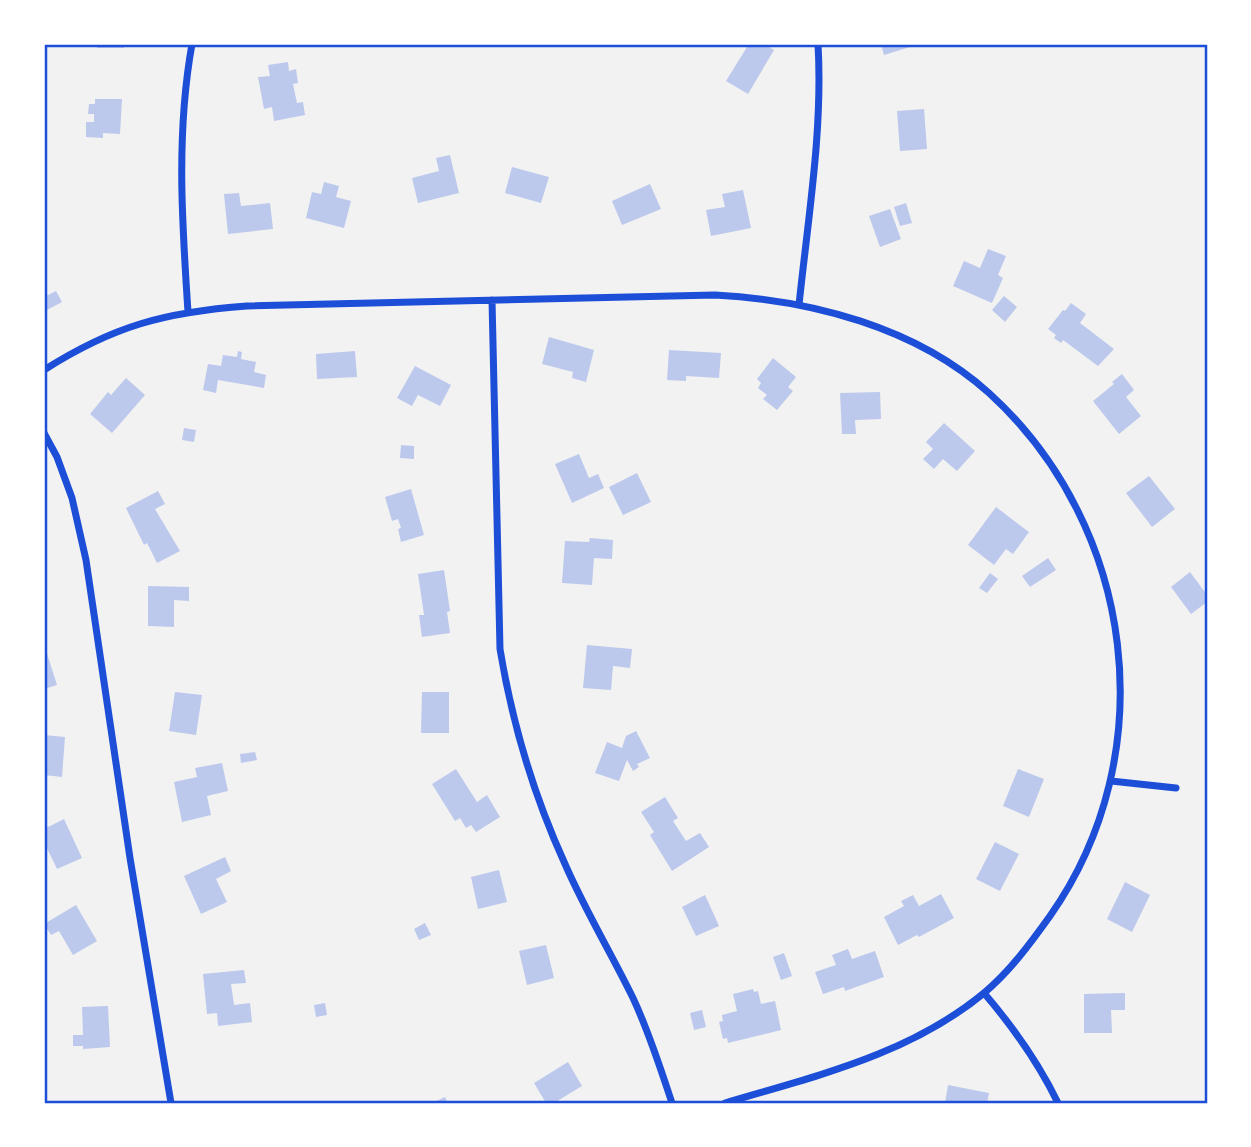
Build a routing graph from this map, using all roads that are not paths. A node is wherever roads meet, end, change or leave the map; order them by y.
1 (192, 44) edge
2 (818, 44) edge
3 (492, 300) junction
4 (799, 304) junction
5 (188, 312) junction
6 (44, 370) edge
7 (44, 433) edge
8 (1111, 781) junction
9 (1176, 788) dead end
10 (984, 993) junction
11 (171, 1103) edge
12 (672, 1103) edge
13 (724, 1103) edge
14 (1058, 1103) edge

1 - 5 street
2 - 4 street
3 - 4 street
3 - 5 street
3 - 12 street
4 - 8 street
5 - 6 street
7 - 11 street
8 - 9 street
8 - 10 street
10 - 13 street
10 - 14 street

